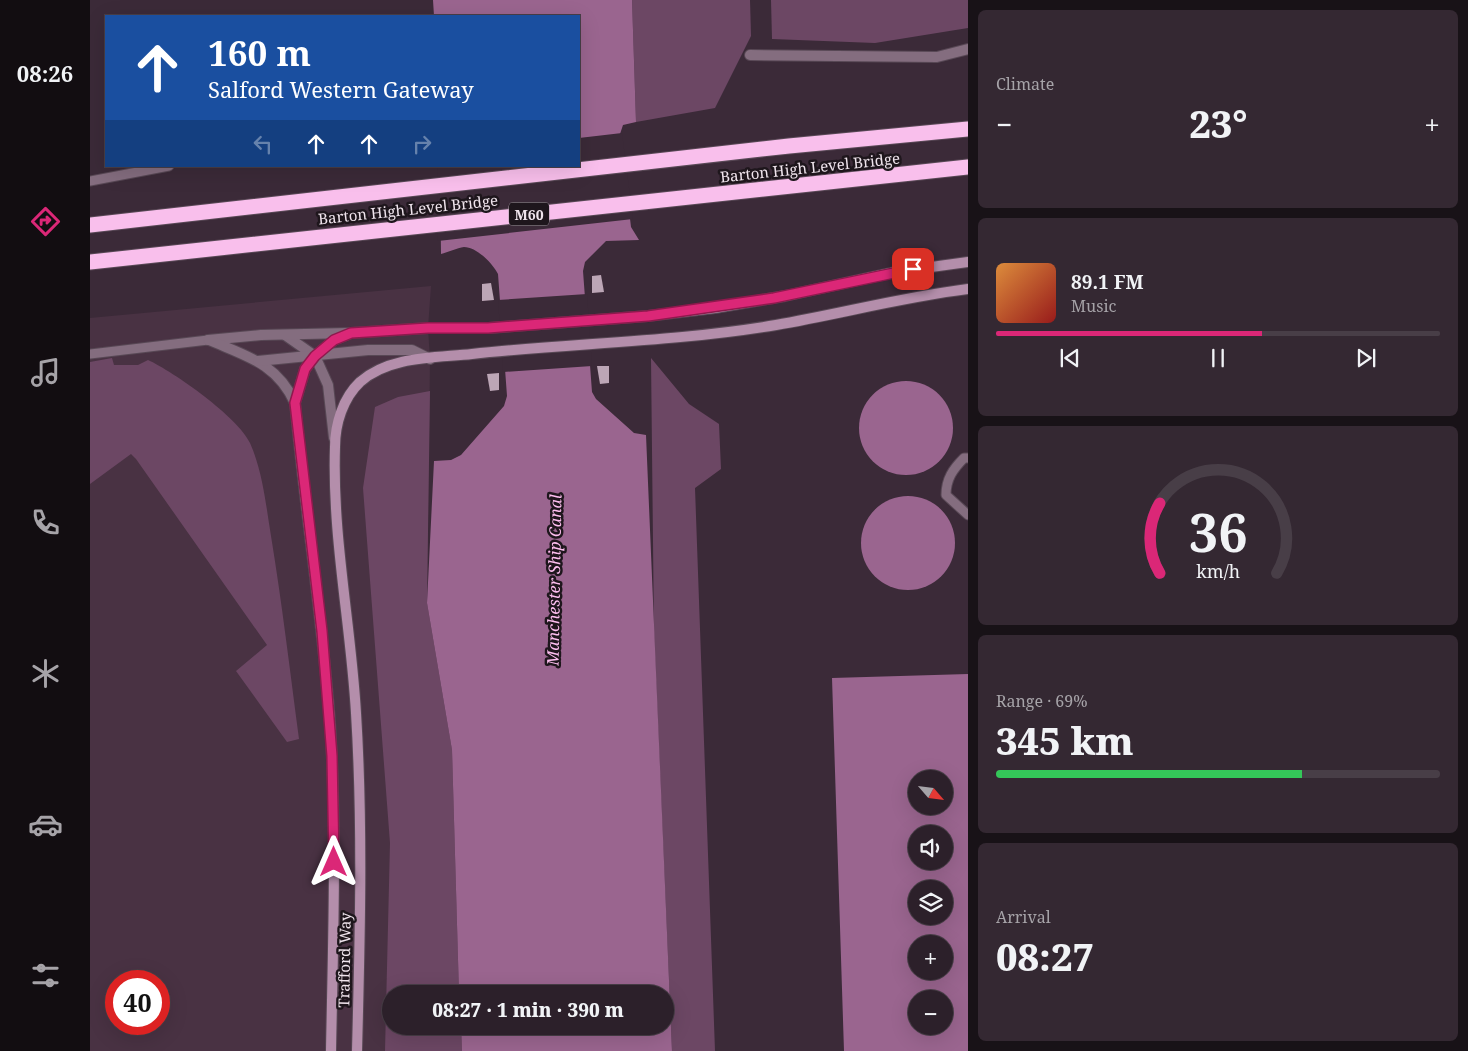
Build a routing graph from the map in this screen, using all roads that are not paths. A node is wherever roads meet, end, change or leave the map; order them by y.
1 (968, 49) edge
2 (750, 55) dead end
3 (968, 129) edge
4 (164, 167) edge
5 (968, 167) edge
6 (90, 181) edge
7 (90, 225) edge
8 (90, 262) edge
9 (968, 262) edge
10 (968, 289) edge
11 (351, 333) junction
12 (285, 335) junction
13 (208, 340) junction
14 (90, 354) edge
15 (315, 356) junction
16 (430, 359) junction
17 (258, 361) junction
18 (295, 403) junction
19 (335, 444) junction
20 (968, 458) edge
21 (968, 515) edge
22 (331, 1051) edge
23 (357, 1051) edge

1 - 2 street
3 - 7 highway, Barton High Level Bridge
4 - 6 lane
5 - 8 highway, Barton High Level Bridge / M60
9 - 11 street
10 - 16 street, Trafford Way
11 - 12 street
11 - 15 street
12 - 13 street
12 - 15 street
13 - 14 lane
13 - 17 street
15 - 16 street
15 - 17 street
15 - 18 street
15 - 19 street
16 - 19 street, Trafford Way
17 - 18 street
18 - 22 street, Trafford Way
19 - 23 street, Trafford Way
20 - 21 lane

